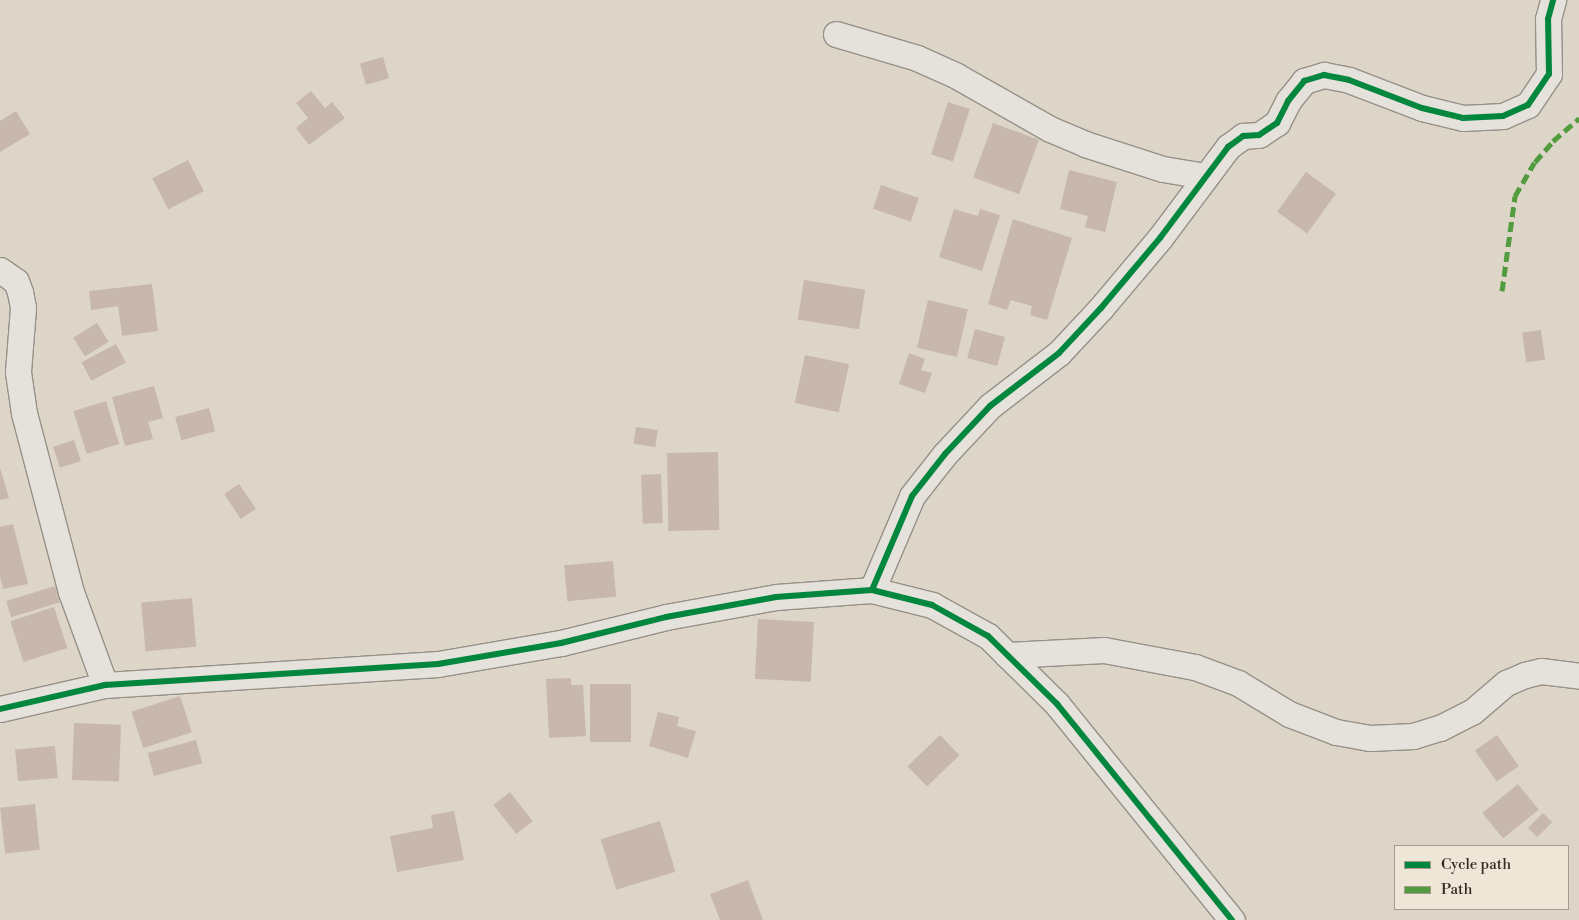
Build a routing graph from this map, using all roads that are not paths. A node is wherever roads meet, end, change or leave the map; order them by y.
1 (1552, 0) edge
2 (836, 34) dead end
3 (1205, 176) junction
4 (0, 270) edge
5 (872, 590) junction
6 (1007, 655) junction
7 (1579, 676) edge
8 (104, 685) junction
9 (0, 708) edge
10 (1232, 920) edge

1 - 3 street
2 - 3 street
3 - 5 street
4 - 8 street
5 - 6 street
5 - 8 street
6 - 7 street
6 - 10 street
8 - 9 street

